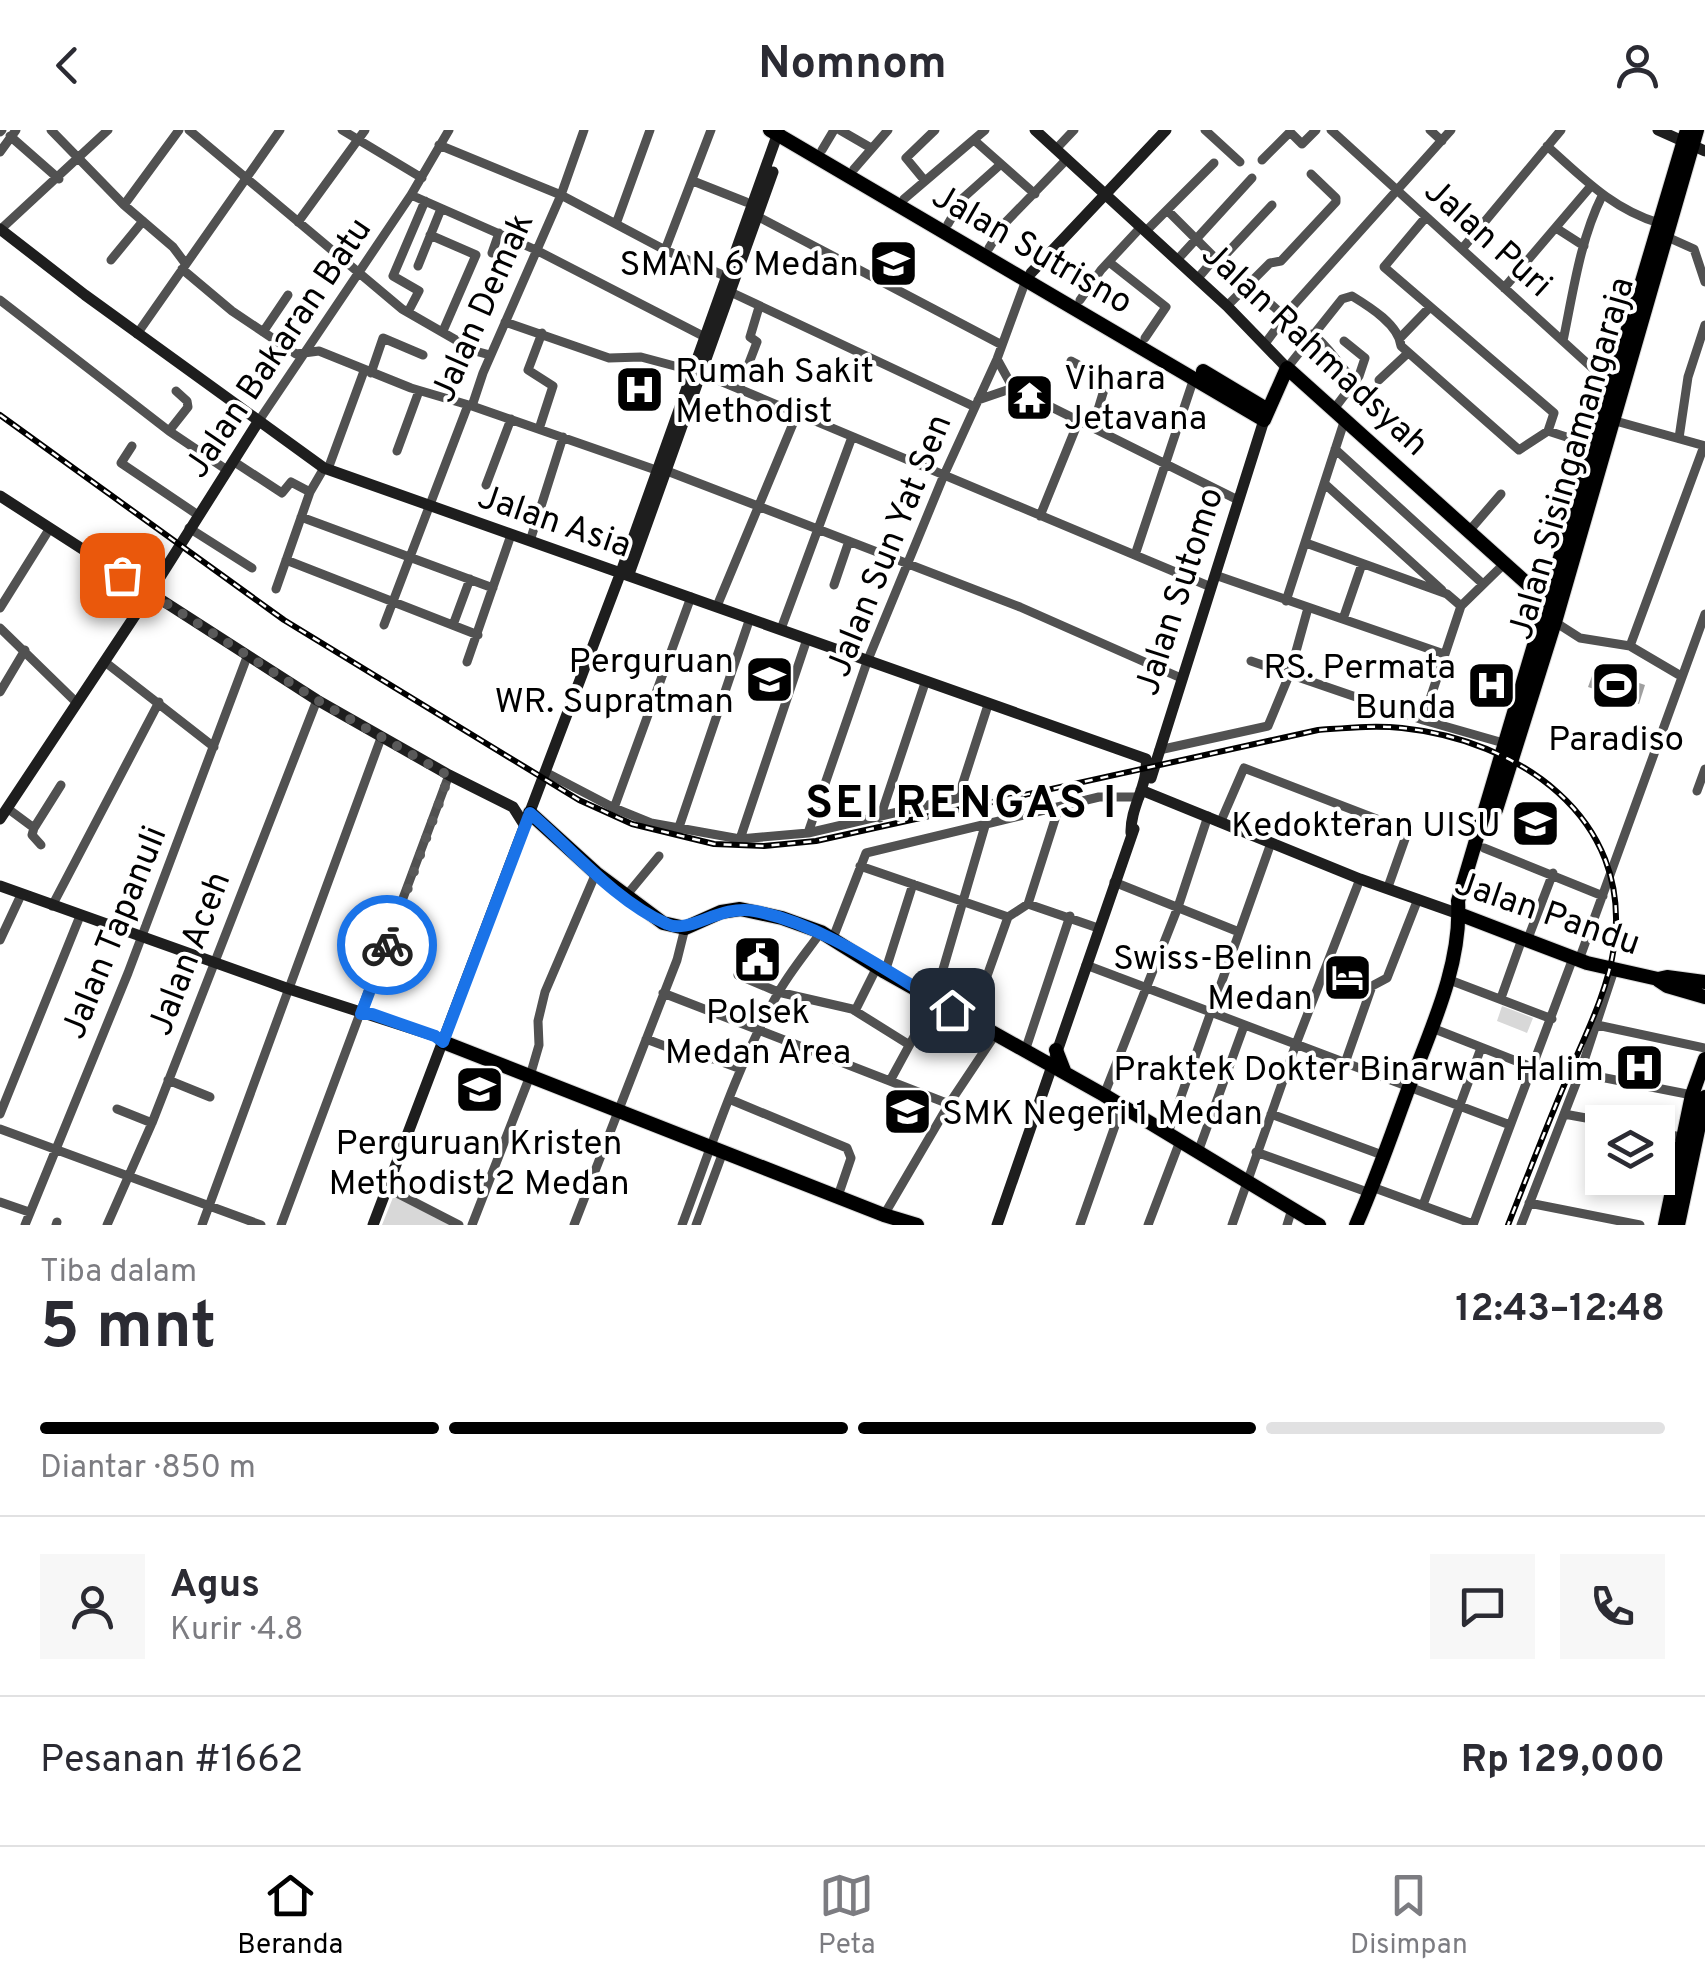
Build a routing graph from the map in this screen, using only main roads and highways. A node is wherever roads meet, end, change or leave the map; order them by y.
1 (1035, 130) edge
2 (1166, 130) edge
3 (1658, 130) edge
4 (781, 132) edge
5 (1693, 139) edge
6 (1104, 196) junction
7 (1662, 229) junction
8 (0, 230) edge
9 (1029, 276) junction
10 (727, 284) junction
11 (1287, 368) junction
12 (696, 373) junction
13 (1266, 415) junction
14 (258, 422) junction
15 (0, 496) edge
16 (595, 563) junction
17 (625, 573) junction
18 (1533, 589) junction
19 (150, 593) junction
20 (612, 598) junction
21 (1554, 602) junction
22 (1549, 622) junction
23 (1537, 661) junction
24 (1147, 760) joint
25 (1143, 793) junction
26 (513, 807) junction
27 (4, 813) edge
28 (529, 814) junction
29 (0, 886) edge
30 (1459, 908) junction
31 (1658, 979) junction
32 (1705, 982) edge
33 (1705, 996) edge
34 (443, 1042) junction
35 (1056, 1050) joint
36 (1705, 1060) edge
37 (1058, 1070) junction
38 (1698, 1096) edge
39 (373, 1225) edge
40 (917, 1225) edge
41 (996, 1225) edge
42 (1319, 1225) edge
43 (1356, 1225) edge
44 (1665, 1225) edge
45 (1678, 1225) edge

1 - 6 main road, Jalan Rahmadsyah
2 - 6 main road
3 - 5 main road
4 - 9 main road, Jalan Sutrisno
4 - 9 main road, Jalan Sutrisno
4 - 10 main road
5 - 7 main road, Jalan Sisingamangaraja
6 - 9 main road
6 - 11 main road, Jalan Rahmadsyah
7 - 21 main road, Jalan Sisingamangaraja
7 - 21 main road, Jalan Sisingamangaraja
8 - 14 main road, Jalan Asia
9 - 13 main road, Jalan Sutrisno
9 - 13 main road, Jalan Sutrisno
10 - 12 main road
10 - 12 main road
11 - 13 main road, Jalan Sutomo
11 - 18 main road, Jalan Rahmadsyah
12 - 17 main road
13 - 25 main road, Jalan Sutomo
14 - 16 main road, Jalan Asia
14 - 19 main road, Jalan Bakaran Batu
15 - 19 main road
16 - 17 main road, Jalan Asia
16 - 20 main road
17 - 20 main road
17 - 24 main road, Jalan Asia
18 - 21 main road, Jalan Rahmadsyah
18 - 22 main road
19 - 26 main road
19 - 27 main road, Jalan Bakaran Batu
20 - 28 main road
21 - 22 main road, Jalan Sisingamangaraja
22 - 23 main road, Jalan Sisingamangaraja
23 - 30 main road, Jalan Sisingamangaraja
23 - 30 main road, Jalan Sisingamangaraja
24 - 25 main road, Jalan Sutomo
25 - 30 main road, Jalan Pandu
25 - 35 main road, Jalan Sutomo
26 - 28 main road
26 - 28 main road
28 - 34 main road
28 - 37 main road
29 - 34 main road
30 - 31 main road, Jalan Pandu
30 - 43 main road
31 - 32 main road, Jalan Pandu
31 - 33 main road, Jalan Pandu
34 - 39 main road
34 - 40 main road
35 - 37 main road
36 - 38 main road
37 - 41 main road
37 - 42 main road
38 - 44 main road
38 - 45 main road

